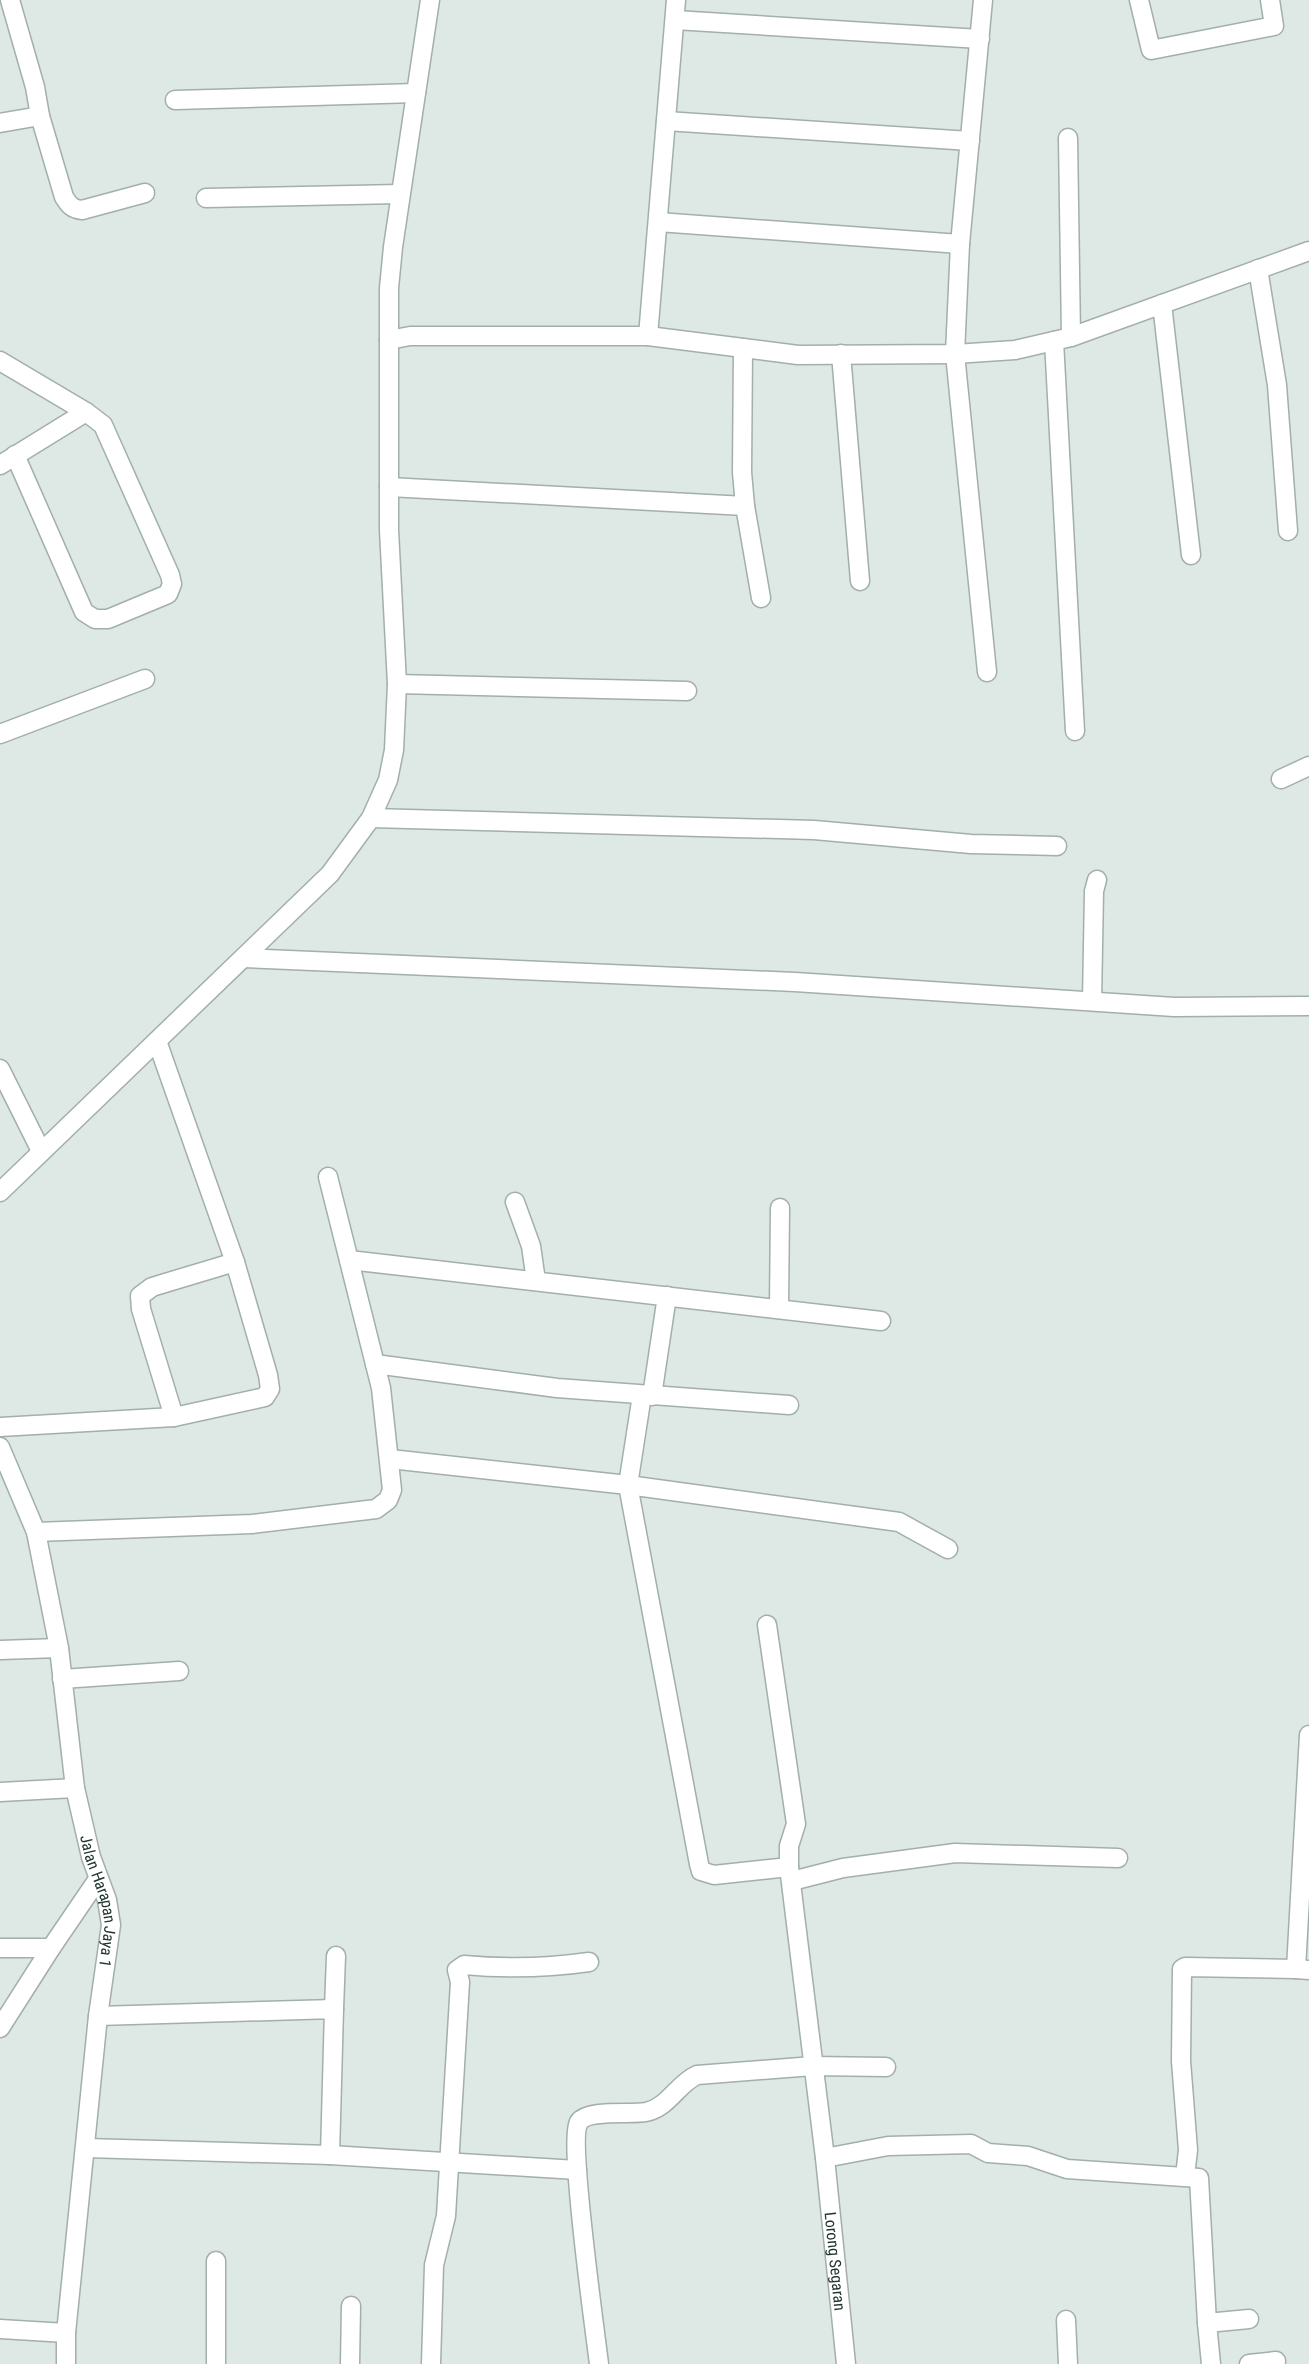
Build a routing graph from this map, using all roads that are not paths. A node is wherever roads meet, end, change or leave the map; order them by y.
1 (10, 0) edge
2 (430, 0) edge
3 (676, 0) edge
4 (983, 0) edge
5 (1139, 0) edge
6 (1270, 0) edge
7 (675, 20) junction
8 (980, 39) junction
9 (416, 93) junction
10 (175, 100) dead end
11 (40, 116) junction
12 (666, 121) junction
13 (0, 123) edge
14 (1068, 138) dead end
15 (970, 141) junction
16 (145, 194) dead end
17 (400, 195) junction
18 (206, 198) dead end
19 (658, 222) junction
20 (960, 244) junction
21 (1309, 251) edge
22 (1258, 269) junction
23 (1162, 304) junction
24 (648, 336) junction
25 (1063, 339) junction
26 (389, 340) junction
27 (743, 348) junction
28 (841, 354) junction
29 (955, 354) junction
30 (0, 361) edge
31 (86, 412) junction
32 (8, 460) edge
33 (389, 487) junction
34 (745, 506) junction
35 (1288, 531) dead end
36 (1191, 555) dead end
37 (860, 581) dead end
38 (761, 598) dead end
39 (987, 672) dead end
40 (145, 679) dead end
41 (397, 684) junction
42 (687, 691) dead end
43 (1075, 731) dead end
44 (0, 734) edge
45 (1309, 766) edge
46 (1281, 779) dead end
47 (371, 818) junction
48 (1057, 846) dead end
49 (1097, 880) dead end
50 (244, 958) junction
51 (1092, 1001) junction
52 (1309, 1006) edge
53 (157, 1041) junction
54 (0, 1069) edge
55 (41, 1150) junction
56 (328, 1177) dead end
57 (0, 1192) edge
58 (515, 1202) dead end
59 (780, 1208) dead end
60 (349, 1260) junction
61 (235, 1262) junction
62 (536, 1281) junction
63 (667, 1296) junction
64 (779, 1309) junction
65 (881, 1320) dead end
66 (375, 1364) junction
67 (647, 1396) junction
68 (789, 1405) dead end
69 (174, 1417) junction
70 (0, 1427) edge
71 (2, 1456) edge
72 (390, 1459) junction
73 (628, 1485) junction
74 (36, 1532) junction
75 (948, 1549) dead end
76 (767, 1625) dead end
77 (59, 1648) junction
78 (0, 1650) edge
79 (179, 1671) dead end
80 (62, 1679) junction
81 (1309, 1735) edge
82 (75, 1788) junction
83 (0, 1792) edge
84 (1118, 1858) dead end
85 (791, 1874) junction
86 (98, 1879) junction
87 (0, 1948) edge
88 (51, 1948) junction
89 (336, 1956) dead end
90 (589, 1962) dead end
91 (1303, 1970) edge
92 (334, 2009) junction
93 (98, 2016) junction
94 (0, 2028) edge
95 (813, 2066) junction
96 (886, 2067) dead end
97 (86, 2148) junction
98 (330, 2155) junction
99 (825, 2158) junction
100 (449, 2162) junction
101 (577, 2170) junction
102 (1185, 2176) junction
103 (216, 2261) dead end
104 (351, 2306) dead end
105 (1249, 2319) dead end
106 (1066, 2320) dead end
107 (1207, 2323) junction
108 (0, 2329) edge
109 (66, 2332) junction
110 (1276, 2361) dead end
111 (66, 2364) edge
112 (216, 2364) edge
113 (350, 2364) edge
114 (431, 2364) edge
115 (599, 2364) edge
116 (846, 2364) edge
117 (1068, 2364) edge
118 (1211, 2364) edge
119 (1249, 2364) edge

1 - 11 street
2 - 9 street
3 - 7 street
4 - 8 street
5 - 6 street
7 - 8 street
7 - 12 street
8 - 15 street
9 - 10 street
9 - 17 street
11 - 13 street
11 - 16 street
12 - 15 street
12 - 19 street
14 - 25 street
15 - 20 street
17 - 18 street
17 - 26 street
19 - 20 street
19 - 24 street
20 - 29 street
21 - 22 street
22 - 23 street
22 - 35 street
23 - 25 street
23 - 36 street
24 - 26 street
24 - 27 street
25 - 29 street
25 - 43 street
26 - 33 street
27 - 28 street
27 - 34 street
28 - 29 street
28 - 37 street
29 - 39 street
30 - 31 street
31 - 32 street
31 - 32 street
33 - 34 street
33 - 41 street
34 - 38 street
40 - 44 street
41 - 42 street
41 - 47 street
45 - 46 street
47 - 48 street
47 - 50 street
49 - 51 street
50 - 51 street
50 - 53 street
51 - 52 street
53 - 55 street
53 - 61 street
54 - 55 street
55 - 57 street
56 - 60 street
58 - 62 street
59 - 64 street
60 - 62 street
60 - 66 street
61 - 69 street
61 - 69 street
62 - 63 street
63 - 64 street
63 - 67 street
64 - 65 street
66 - 67 street
66 - 72 street
67 - 68 street
67 - 73 street
69 - 70 street
71 - 74 street, Jalan Harapan Jaya 1
72 - 73 street
72 - 74 street
73 - 75 street
73 - 85 street
74 - 77 street, Jalan Harapan Jaya 1
76 - 85 street, Lorong Segaran
77 - 78 street
77 - 80 street, Jalan Harapan Jaya 1
79 - 80 street
80 - 82 street, Jalan Harapan Jaya 1
81 - 91 street
82 - 83 street
82 - 86 street, Jalan Harapan Jaya 1
84 - 85 street
85 - 95 street, Lorong Segaran
86 - 88 street
86 - 93 street, Jalan Harapan Jaya 1
87 - 88 street
88 - 94 street
89 - 92 street
90 - 100 street
91 - 102 street
92 - 93 street
92 - 98 street
93 - 97 street, Jalan Harapan Jaya 1
95 - 96 street
95 - 99 street, Lorong Segaran
95 - 101 street
97 - 98 street
97 - 109 street, Jalan Harapan Jaya 1
98 - 100 street
99 - 102 street
99 - 116 street, Lorong Segaran
100 - 101 street
100 - 114 street
101 - 115 street
102 - 107 street
103 - 112 street
104 - 113 street
105 - 107 street
106 - 117 street
107 - 118 street
108 - 109 street
109 - 111 street, Jalan Harapan Jaya 1
110 - 119 street

